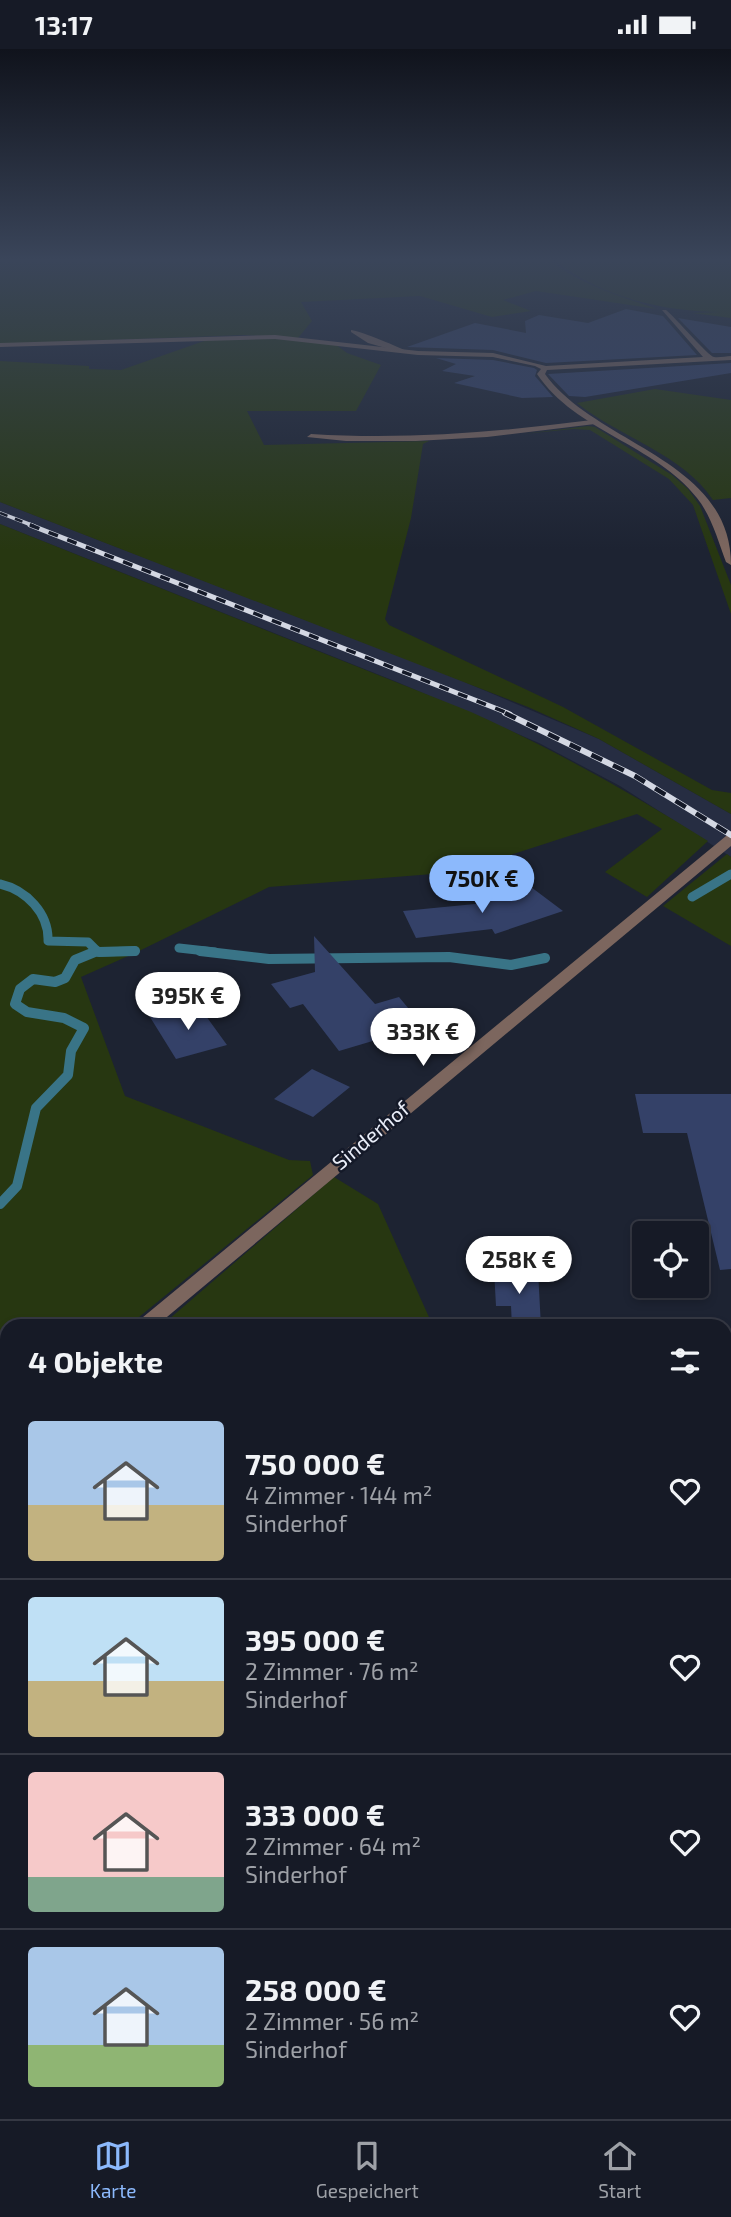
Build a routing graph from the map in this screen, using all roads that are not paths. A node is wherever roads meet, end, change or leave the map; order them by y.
1 (504, 357) edge
2 (708, 357) edge
3 (731, 358) edge
4 (712, 359) junction
5 (545, 368) junction
6 (592, 422) junction
7 (311, 437) dead end
8 (731, 562) edge
9 (731, 839) edge
10 (151, 1319) edge

1 - 5 street
2 - 4 street
3 - 4 street
4 - 5 street
5 - 6 street
6 - 7 street
6 - 8 street
9 - 10 street, Sinderhof

